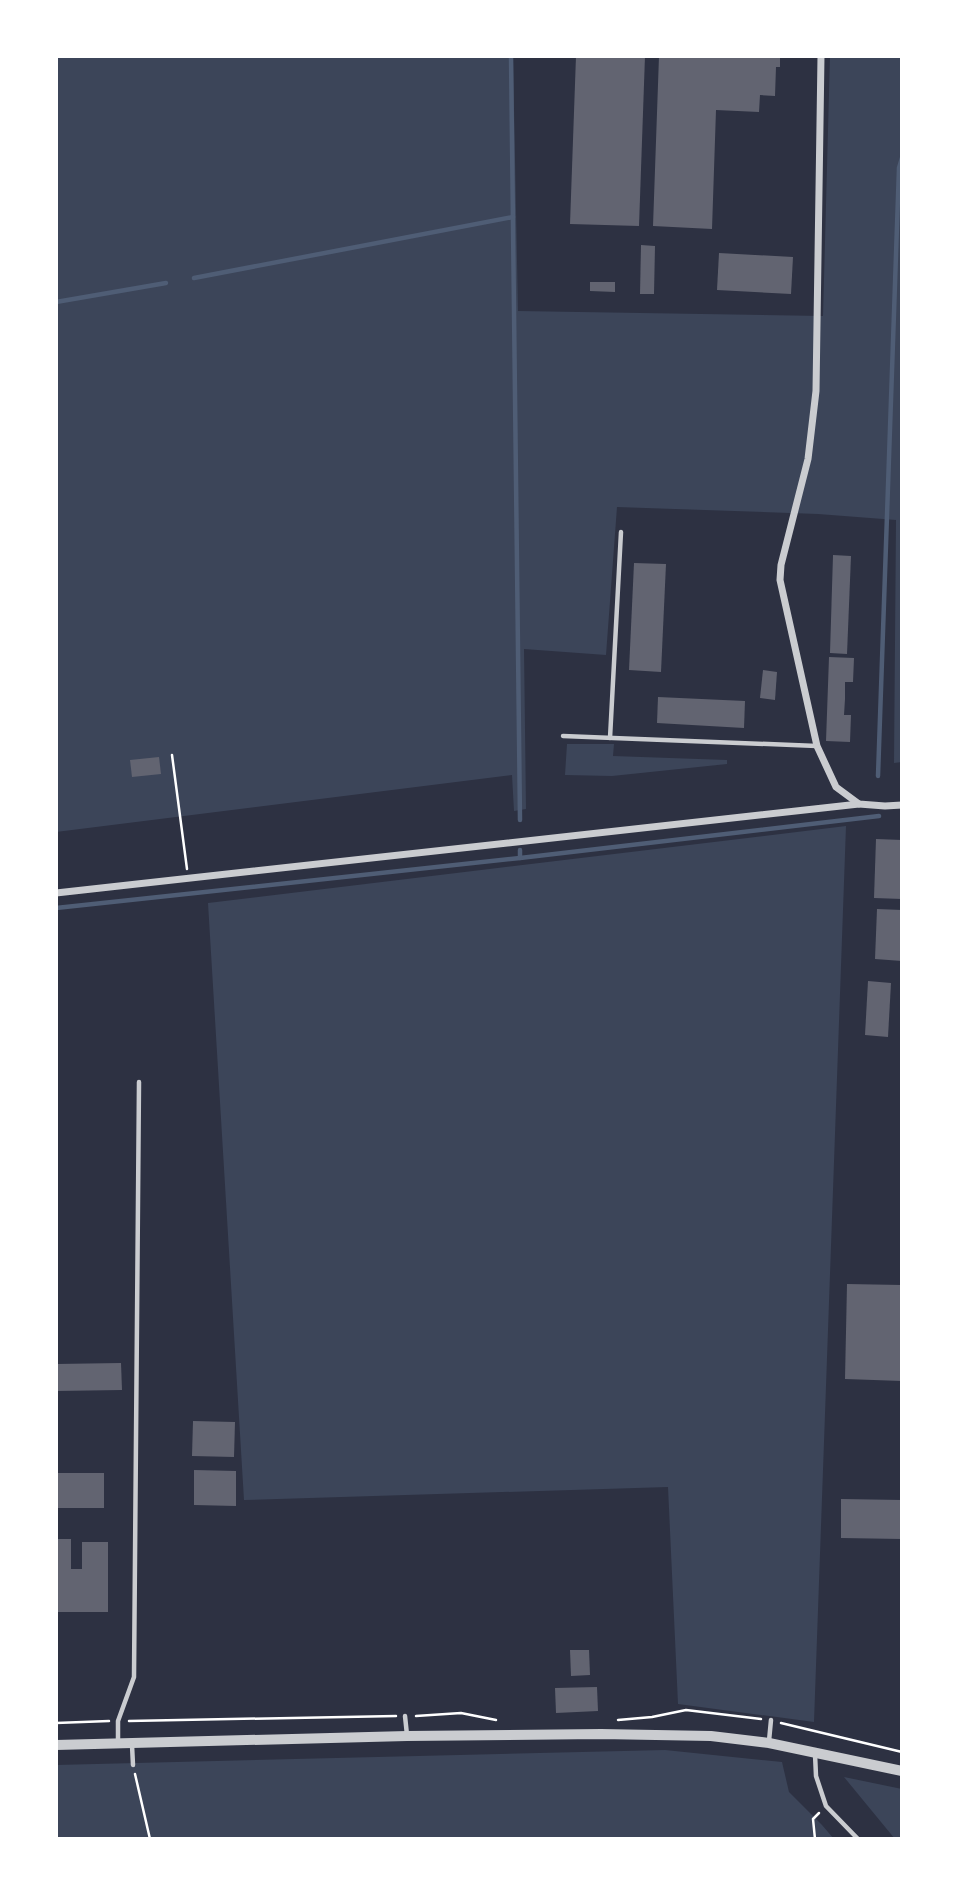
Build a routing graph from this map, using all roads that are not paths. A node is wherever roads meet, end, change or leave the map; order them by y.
1 (821, 56) edge
2 (621, 532) dead end
3 (563, 736) dead end
4 (610, 738) junction
5 (817, 746) junction
6 (859, 804) junction
7 (902, 804) edge
8 (56, 893) edge
9 (139, 1082) dead end
10 (405, 1716) dead end
11 (771, 1720) road end
12 (407, 1736) junction
13 (132, 1742) junction
14 (118, 1743) junction
15 (769, 1743) junction
16 (56, 1745) edge
17 (814, 1753) junction
18 (133, 1765) road end
19 (902, 1771) edge
20 (858, 1839) edge

1 - 5 street
2 - 4 lane
3 - 4 lane
4 - 5 lane
5 - 6 street
6 - 7 street
6 - 8 street
9 - 14 lane
10 - 12 lane
11 - 15 lane
12 - 13 street
12 - 15 street
13 - 14 street
13 - 18 lane
14 - 16 street
15 - 17 street
17 - 19 street
17 - 20 lane

